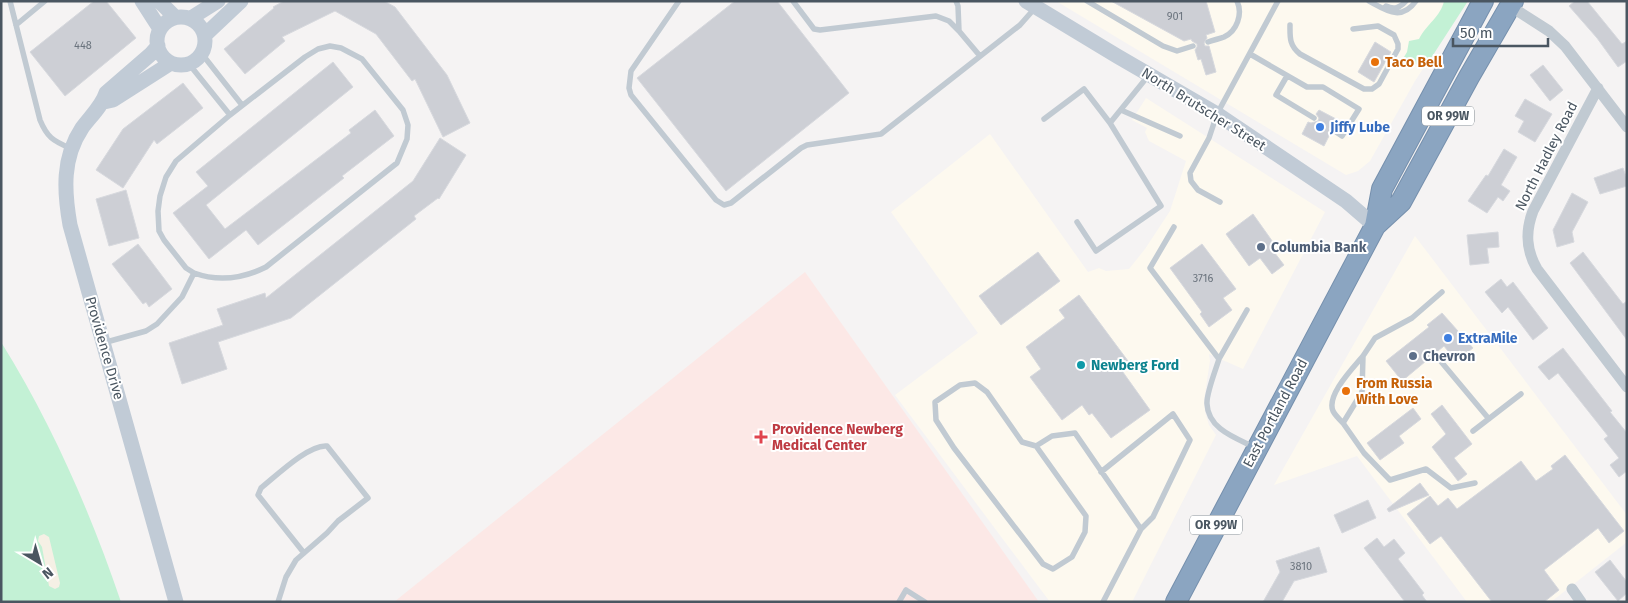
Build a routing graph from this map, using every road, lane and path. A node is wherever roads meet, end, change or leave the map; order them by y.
1 (10, 1) edge
2 (45, 1) edge
3 (142, 1) edge
4 (159, 1) edge
5 (218, 1) edge
6 (241, 1) edge
7 (679, 1) edge
8 (793, 1) edge
9 (956, 1) edge
10 (1087, 1) edge
11 (1237, 1) edge
12 (1278, 1) edge
13 (1369, 1) edge
14 (1378, 1) edge
15 (1406, 1) edge
16 (1416, 1) edge
17 (1483, 1) edge
18 (1034, 3) edge
19 (1511, 4) edge
20 (175, 17) junction
21 (191, 18) junction
22 (16, 25) junction
23 (1290, 25) dead end
24 (160, 29) junction
25 (1353, 29) dead end
26 (959, 31) junction
27 (205, 35) junction
28 (1208, 42) dead end
29 (158, 46) junction
30 (1193, 46) dead end
31 (202, 54) junction
32 (1250, 54) junction
33 (980, 56) junction
34 (171, 63) junction
35 (189, 64) junction
36 (1149, 74) junction
37 (1287, 76) junction
38 (1598, 88) junction
39 (104, 102) junction
40 (242, 105) junction
41 (1121, 110) junction
42 (1217, 114) junction
43 (230, 115) junction
44 (1044, 118) dead end
45 (1314, 118) dead end
46 (1110, 124) junction
47 (1627, 127) edge
48 (1333, 130) dead end
49 (1180, 136) dead end
50 (72, 149) junction
51 (1220, 202) dead end
52 (1077, 222) dead end
53 (1376, 226) junction
54 (1174, 227) dead end
55 (194, 273) junction
56 (1442, 292) dead end
57 (1247, 310) dead end
58 (103, 343) junction
59 (1363, 356) junction
60 (1219, 358) junction
61 (1438, 358) dead end
62 (1627, 387) edge
63 (1521, 394) dead end
64 (1489, 419) junction
65 (1343, 424) junction
66 (1473, 431) dead end
67 (1036, 446) junction
68 (1256, 448) junction
69 (1102, 472) junction
70 (1475, 483) dead end
71 (1141, 528) junction
72 (304, 553) junction
73 (1572, 589) dead end
74 (176, 602) edge
75 (278, 602) edge
76 (899, 602) edge
77 (925, 602) edge
78 (1103, 602) edge
79 (1176, 602) edge
80 (1581, 602) edge

1 - 22 lane
2 - 22 lane
3 - 24 street
4 - 20 street
5 - 21 street
6 - 27 street
7 - 33 lane
8 - 26 lane
9 - 26 lane
10 - 30 lane
11 - 28 lane
12 - 32 lane
13 - 16 lane
14 - 15 lane
17 - 53 highway, East Portland Road / OR 99W
18 - 33 lane
18 - 36 street, North Brutscher Street
19 - 38 street
19 - 53 highway, East Portland Road / OR 99W
20 - 21 street
20 - 24 street
21 - 27 street
22 - 50 lane
23 - 25 lane
24 - 29 street
26 - 33 lane
27 - 31 street
29 - 34 street
29 - 39 street, Providence Drive
31 - 35 street
31 - 40 lane
32 - 37 lane
32 - 42 lane
34 - 35 street
34 - 39 street, Providence Drive
35 - 43 lane
36 - 41 lane
36 - 42 street, North Brutscher Street
37 - 45 lane
37 - 48 lane
38 - 47 street
38 - 62 street, North Hadley Road
39 - 50 street, Providence Drive
40 - 43 lane
40 - 55 lane
41 - 46 lane
41 - 49 lane
42 - 51 lane
42 - 53 street, North Brutscher Street
43 - 55 lane
44 - 46 lane
46 - 52 lane
50 - 58 street, Providence Drive
53 - 68 highway, East Portland Road / OR 99W
54 - 60 lane
55 - 58 lane
56 - 59 lane
57 - 60 lane
58 - 74 street, Providence Drive
59 - 65 lane
59 - 65 lane
60 - 68 lane
61 - 64 lane
63 - 64 lane
64 - 66 lane
65 - 70 lane
67 - 67 lane
67 - 69 lane
68 - 79 highway, East Portland Road / OR 99W
69 - 71 lane
69 - 71 lane
71 - 78 lane
72 - 72 lane
72 - 75 lane
73 - 80 street
76 - 77 lane

